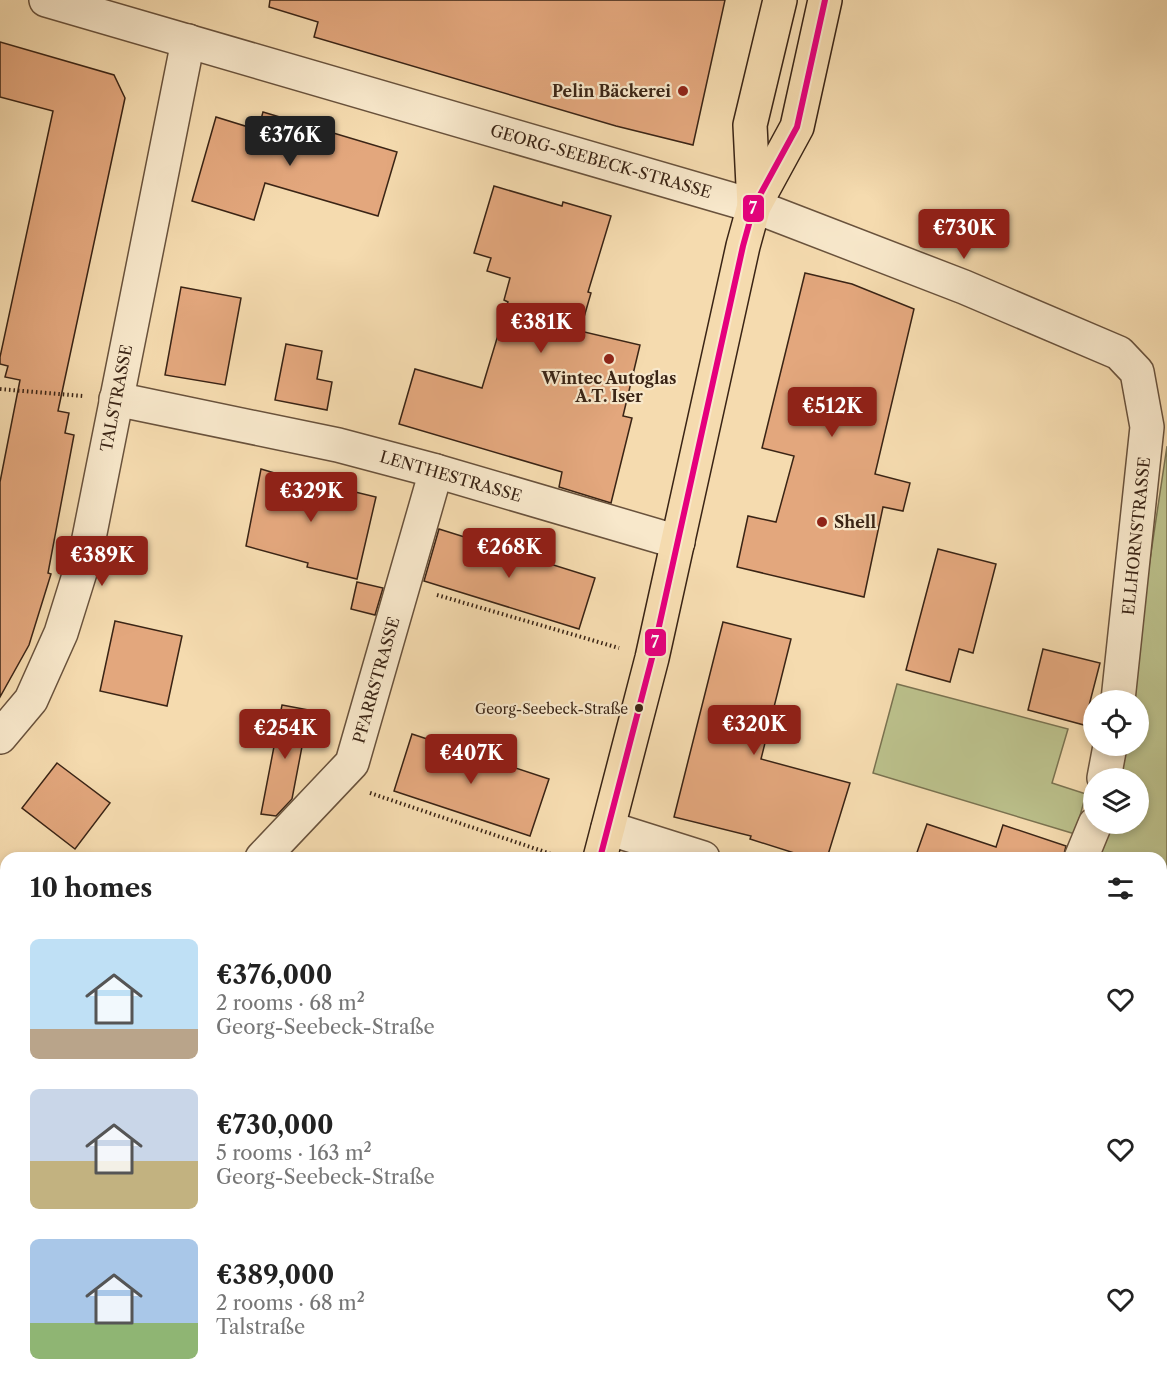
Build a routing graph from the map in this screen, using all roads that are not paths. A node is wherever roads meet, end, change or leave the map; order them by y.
1 (45, 0) edge
2 (780, 0) edge
3 (825, 0) edge
4 (188, 41) junction
5 (754, 206) junction
6 (1137, 372) joint
7 (116, 399) junction
8 (436, 471) junction
9 (678, 542) junction
10 (1119, 690) edge
11 (0, 737) edge
12 (1091, 834) edge
13 (604, 843) edge
14 (268, 852) edge
15 (663, 852) edge
16 (1083, 852) edge

1 - 4 street, GEORG-SEEBECK-STRASSE
2 - 5 main road
3 - 5 main road
4 - 5 street, GEORG-SEEBECK-STRASSE
4 - 7 street, TALSTRASSE
5 - 6 street, GEORG-SEEBECK-STRASSE
5 - 9 main road
6 - 10 street, ELLHORNSTRASSE
7 - 8 street, LENTHESTRASSE
7 - 11 street, TALSTRASSE
8 - 9 street, LENTHESTRASSE
8 - 14 street, PFARRSTRASSE
9 - 13 main road
12 - 16 street
13 - 15 street

